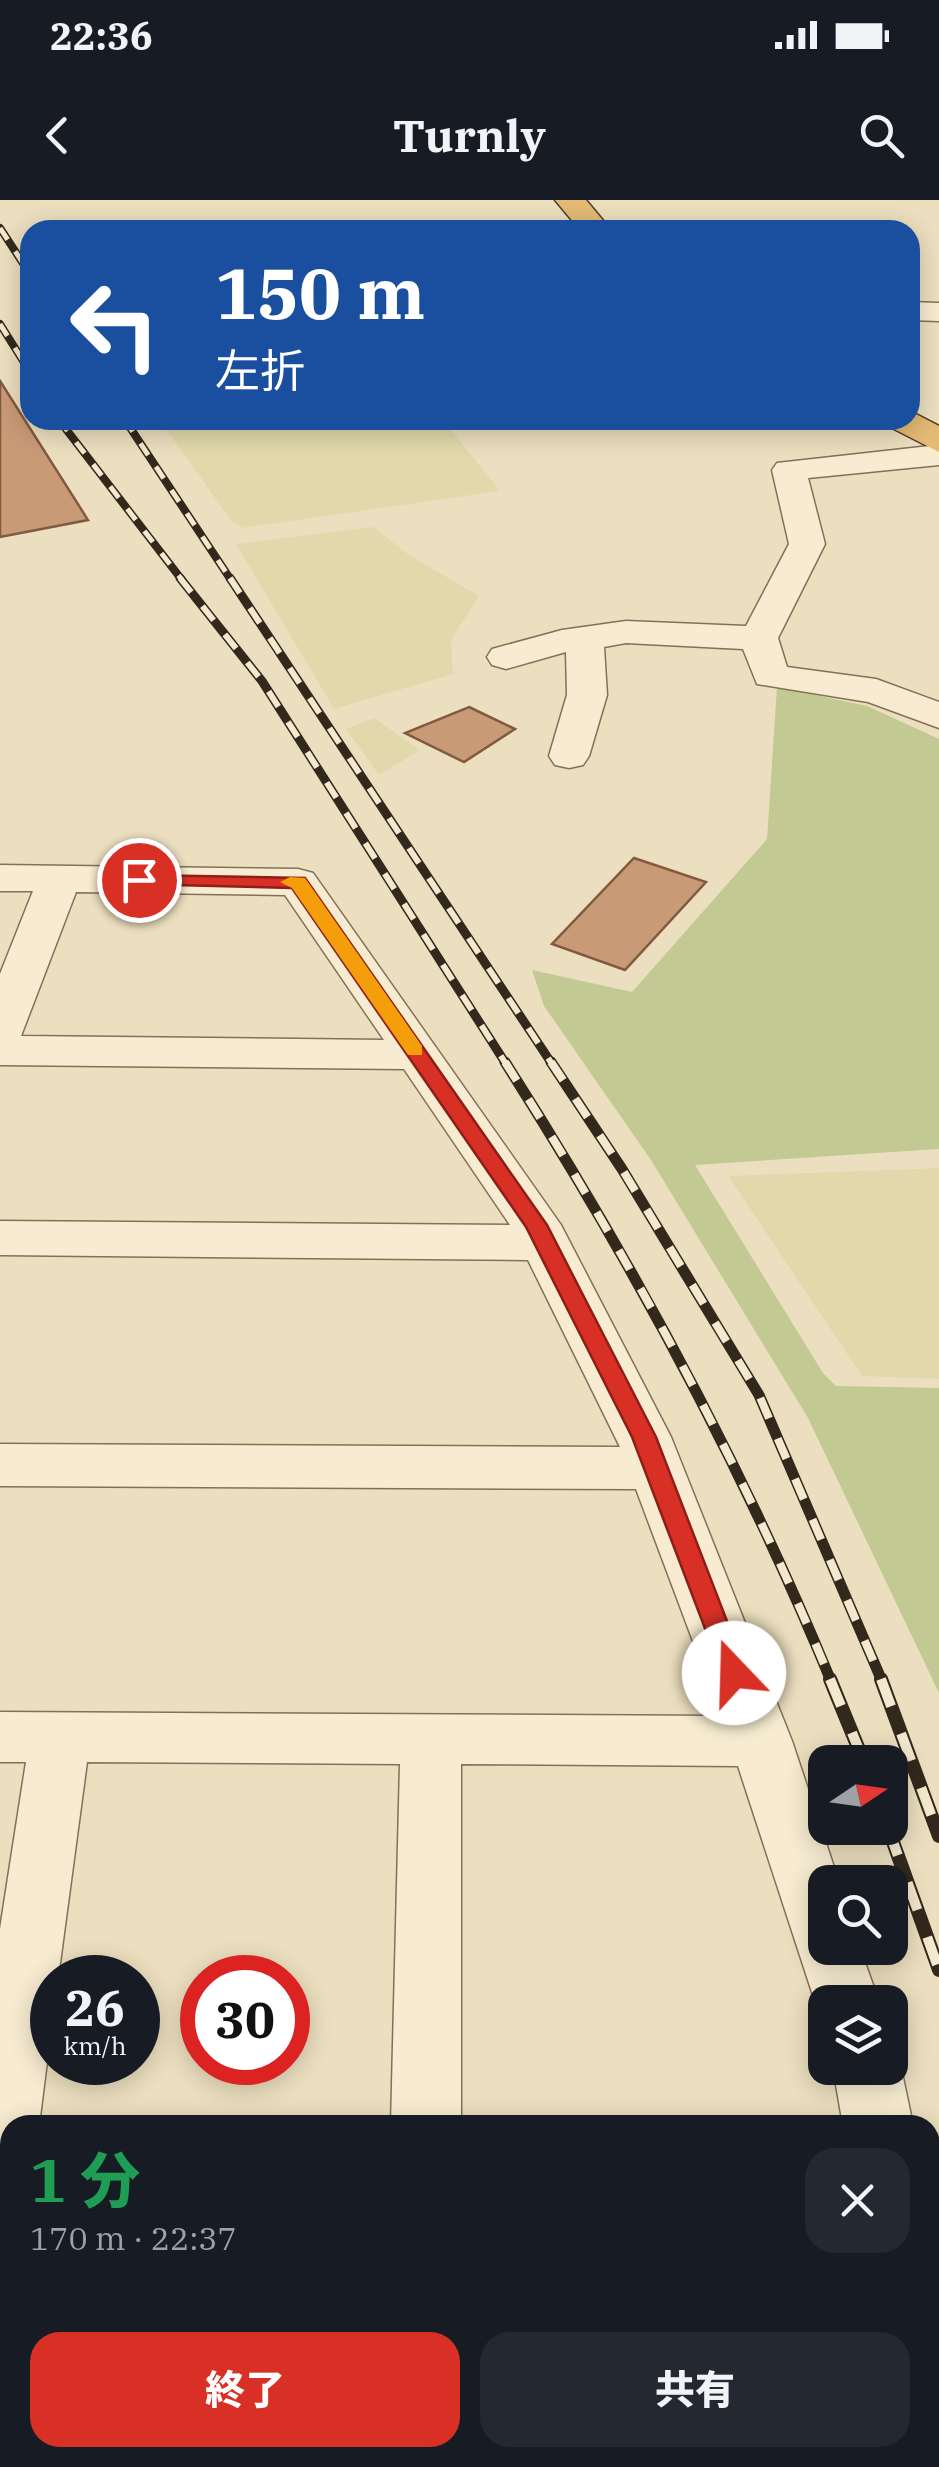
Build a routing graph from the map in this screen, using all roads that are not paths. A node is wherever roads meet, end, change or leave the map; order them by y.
1 (570, 200) edge
2 (587, 220) edge
3 (939, 455) edge
4 (584, 638) junction
5 (759, 638) junction
6 (506, 657) dead end
7 (939, 716) edge
8 (569, 756) dead end
9 (0, 878) edge
10 (60, 880) junction
11 (0, 1032) edge
12 (0, 1050) edge
13 (418, 1055) junction
14 (0, 1238) edge
15 (545, 1243) junction
16 (0, 1465) edge
17 (656, 1468) junction
18 (30, 1737) edge
19 (431, 1739) junction
20 (761, 1741) junction
21 (808, 1886) edge
22 (870, 2085) edge
23 (3, 2115) edge
24 (426, 2115) edge
25 (876, 2115) edge

1 - 2 highway
3 - 5 street
4 - 5 street
4 - 6 street
4 - 8 street
5 - 7 street
9 - 10 street
10 - 11 street
10 - 13 street
12 - 13 street
13 - 15 street
14 - 15 street
15 - 17 street
16 - 17 street
17 - 20 street
18 - 19 street
18 - 23 street
19 - 20 street
19 - 24 street
20 - 21 street
22 - 25 street

